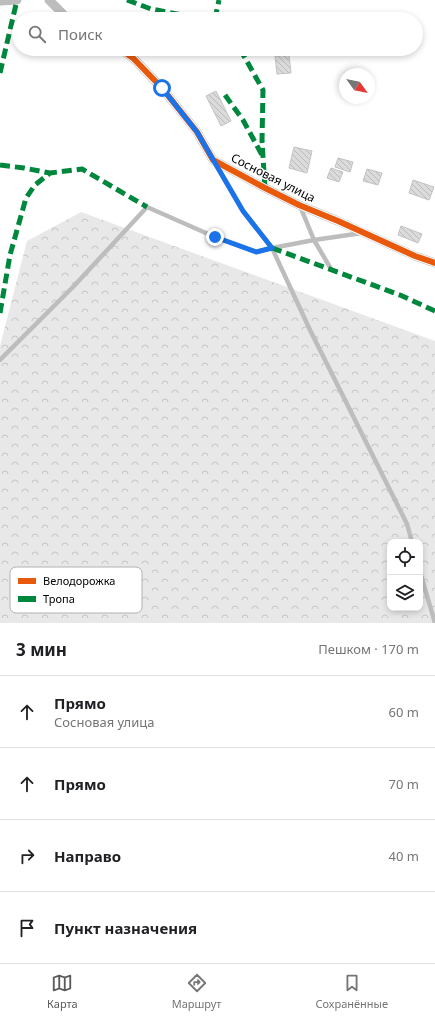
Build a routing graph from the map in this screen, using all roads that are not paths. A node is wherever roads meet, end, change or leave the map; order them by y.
1 (17, 0) edge
2 (49, 0) edge
3 (0, 1) edge
4 (61, 12) edge
5 (130, 56) edge
6 (213, 160) junction
7 (299, 205) junction
8 (363, 233) junction
9 (314, 240) junction
10 (272, 248) junction
11 (435, 263) edge
12 (331, 269) dead end
13 (0, 360) edge
14 (411, 539) edge
15 (421, 575) edge
16 (435, 623) edge

1 - 3 street
2 - 4 street
5 - 6 street, Сосновая улица
6 - 7 street, Сосновая улица
6 - 10 lane
7 - 8 street, Сосновая улица
7 - 9 lane
8 - 9 lane
8 - 11 street, Сосновая улица
9 - 10 lane
9 - 12 lane
10 - 13 lane
10 - 14 lane
15 - 16 lane

